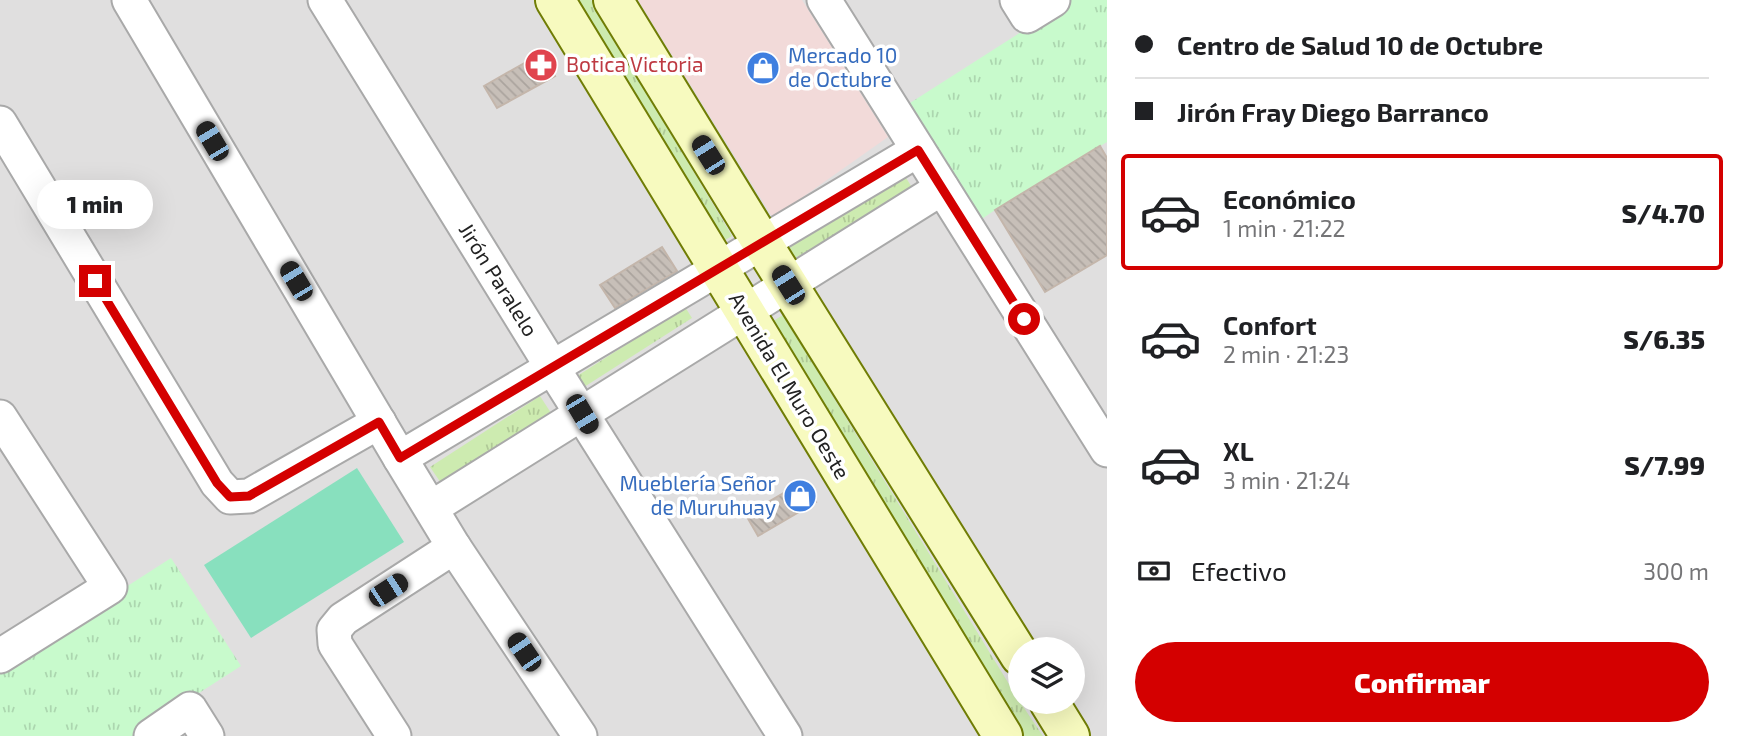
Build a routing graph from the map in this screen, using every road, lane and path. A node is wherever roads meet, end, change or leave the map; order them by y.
1 (129, 0) edge
2 (325, 0) edge
3 (555, 0) edge
4 (613, 0) edge
5 (824, 0) edge
6 (0, 123) edge
7 (918, 150) junction
8 (942, 188) junction
9 (762, 243) junction
10 (718, 269) junction
11 (788, 285) junction
12 (744, 313) junction
13 (552, 367) junction
14 (582, 414) junction
15 (0, 417) edge
16 (379, 422) junction
17 (1107, 450) edge
18 (400, 458) junction
19 (431, 508) junction
20 (454, 547) junction
21 (1008, 637) edge
22 (0, 656) edge
23 (1056, 714) edge
24 (198, 723) edge
25 (151, 736) edge
26 (394, 736) edge
27 (580, 736) edge
28 (785, 736) edge
29 (1003, 736) edge
30 (1070, 736) edge

1 - 16 street
2 - 13 street, Jirón Paralelo
3 - 10 main road, Avenida El Muro Oeste
4 - 9 main road
5 - 7 street
6 - 16 street
7 - 8 street
7 - 9 street
8 - 11 street
8 - 17 street
9 - 10 street
9 - 11 main road
10 - 12 main road, Avenida El Muro Oeste
10 - 13 street
11 - 12 street
11 - 21 main road
12 - 14 street
12 - 29 main road, Avenida El Muro Oeste
13 - 14 street, Jirón Paralelo
13 - 18 street
14 - 19 street
14 - 28 street, Jirón Paralelo
15 - 22 street
16 - 18 street
18 - 19 street
19 - 20 street
20 - 26 street
20 - 27 street
23 - 30 main road
24 - 25 street

